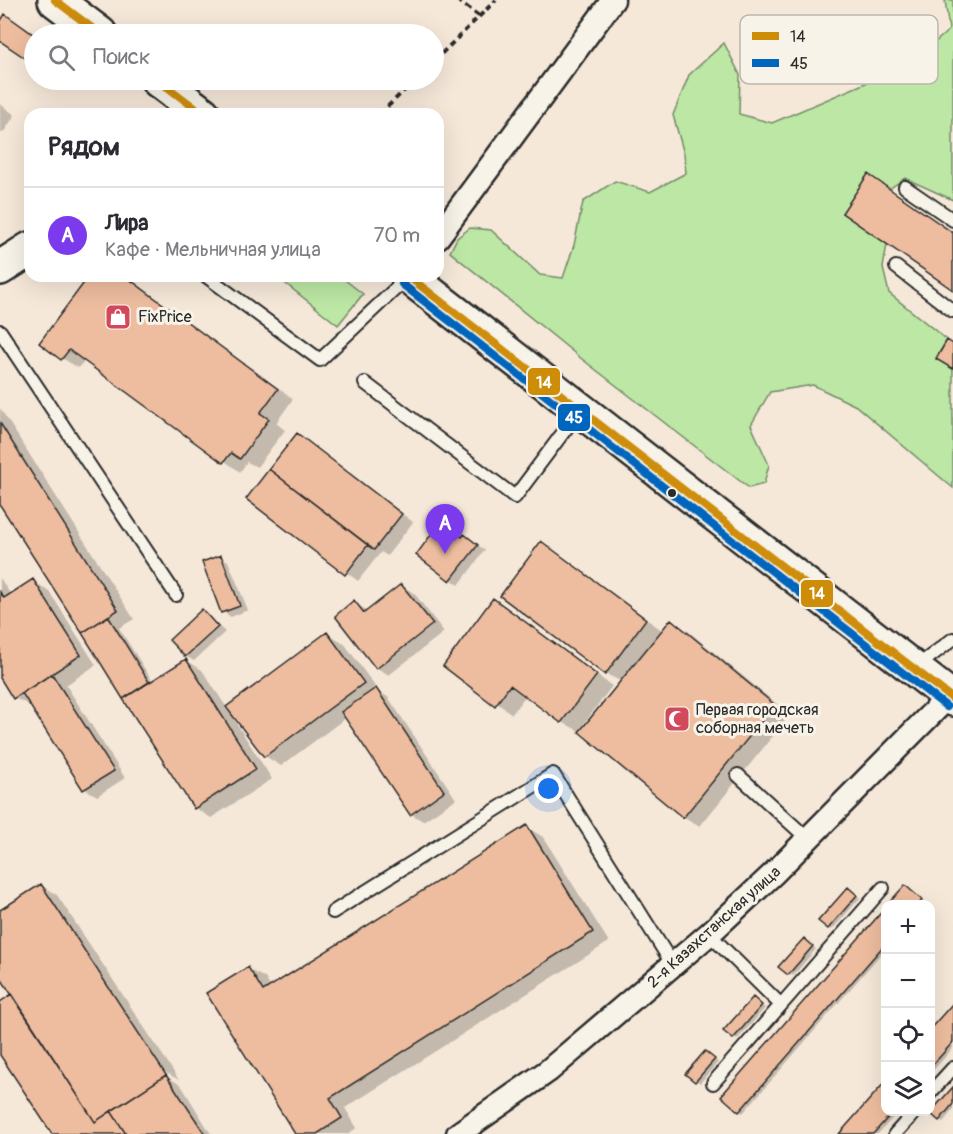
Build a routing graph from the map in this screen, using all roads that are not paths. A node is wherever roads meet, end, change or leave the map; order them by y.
1 (55, 0) edge
2 (613, 0) edge
3 (87, 24) edge
4 (171, 90) edge
5 (195, 108) edge
6 (904, 187) dead end
7 (953, 220) edge
8 (444, 229) edge
9 (24, 253) edge
10 (896, 267) dead end
11 (0, 268) edge
12 (214, 282) edge
13 (403, 282) edge
14 (417, 282) edge
15 (953, 311) edge
16 (0, 331) edge
17 (365, 383) dead end
18 (580, 409) junction
19 (176, 595) dead end
20 (952, 636) edge
21 (914, 668) junction
22 (952, 695) edge
23 (738, 775) dead end
24 (807, 839) junction
25 (883, 888) dead end
26 (333, 912) dead end
27 (709, 934) junction
28 (673, 965) junction
29 (781, 1005) junction
30 (953, 1068) edge
31 (713, 1083) dead end
32 (935, 1088) edge
33 (911, 1116) edge
34 (458, 1134) edge
35 (895, 1134) edge

1 - 3 main road
2 - 8 street
4 - 5 main road
6 - 7 lane
9 - 11 main road
10 - 15 lane
12 - 13 lane
14 - 18 main road
16 - 19 lane
17 - 18 lane
18 - 21 main road
20 - 21 lane
21 - 22 main road
22 - 24 street, 2-я Казахстанская улица
23 - 24 lane
24 - 27 street, 2-я Казахстанская улица
25 - 29 lane
26 - 28 lane
27 - 28 street, 2-я Казахстанская улица
27 - 29 lane
28 - 34 street, 2-я Казахстанская улица
29 - 31 lane
30 - 32 lane
33 - 35 lane

